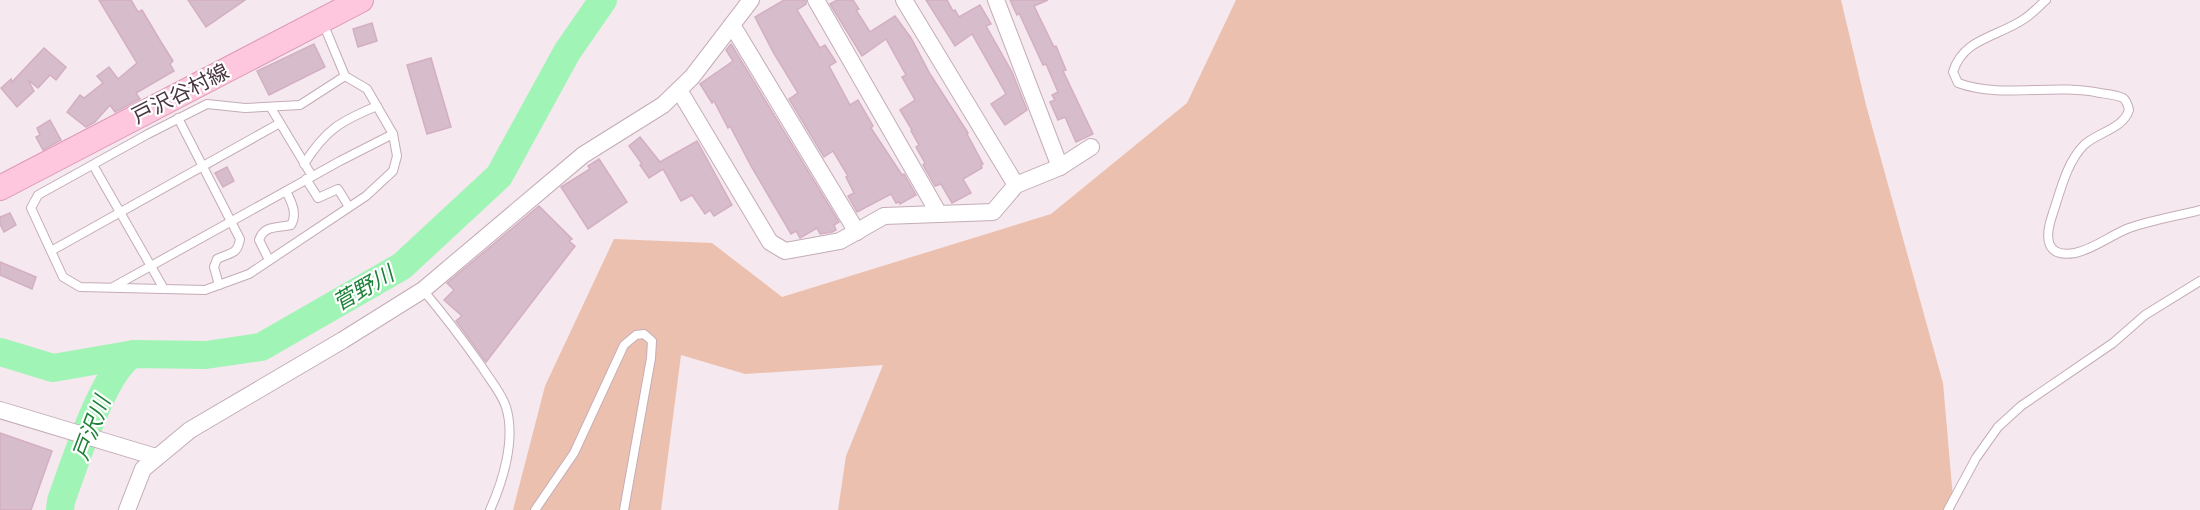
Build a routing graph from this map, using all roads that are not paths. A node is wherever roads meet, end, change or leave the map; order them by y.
1 (361, 0) edge
2 (750, 0) edge
3 (816, 0) edge
4 (904, 0) edge
5 (996, 0) edge
6 (2046, 0) edge
7 (322, 20) junction
8 (732, 25) junction
9 (345, 76) junction
10 (679, 90) junction
11 (377, 105) junction
12 (271, 108) junction
13 (178, 118) junction
14 (280, 123) junction
15 (393, 134) junction
16 (1092, 147) dead end
17 (304, 164) junction
18 (93, 165) junction
19 (204, 166) junction
20 (1060, 167) junction
21 (309, 178) junction
22 (1016, 185) junction
23 (0, 188) edge
24 (286, 191) junction
25 (349, 207) junction
26 (2200, 210) edge
27 (121, 212) junction
28 (939, 214) junction
29 (232, 221) junction
30 (856, 232) junction
31 (51, 251) junction
32 (269, 260) junction
33 (152, 266) junction
34 (2200, 281) edge
35 (219, 285) junction
36 (112, 287) junction
37 (164, 289) junction
38 (423, 290) junction
39 (0, 410) edge
40 (156, 457) junction
41 (127, 510) edge
42 (490, 510) edge
43 (535, 510) edge
44 (624, 510) edge
45 (1948, 510) edge

1 - 7 main road, 戸沢谷村線
2 - 8 street
3 - 28 street
4 - 22 street
5 - 20 street
6 - 26 lane
7 - 9 lane
7 - 23 main road, 戸沢谷村線
8 - 10 street
8 - 30 street
9 - 11 lane
9 - 12 lane
10 - 30 street
10 - 38 street
11 - 15 lane
11 - 17 lane
12 - 13 lane
12 - 14 lane
13 - 18 lane
13 - 19 lane
14 - 17 lane
14 - 19 lane
15 - 21 lane
15 - 25 lane
16 - 20 street
17 - 21 lane
18 - 27 lane
18 - 31 lane
19 - 27 lane
19 - 29 lane
20 - 22 street
21 - 24 lane
21 - 25 lane
22 - 28 street
24 - 29 lane
24 - 32 lane
25 - 32 lane
27 - 31 lane
27 - 33 lane
28 - 30 street
29 - 33 lane
29 - 35 lane
31 - 36 lane
32 - 35 lane
33 - 36 lane
33 - 37 lane
34 - 45 lane
35 - 37 lane
36 - 37 lane
38 - 40 street
38 - 42 lane
39 - 40 street
40 - 41 street
43 - 44 lane

